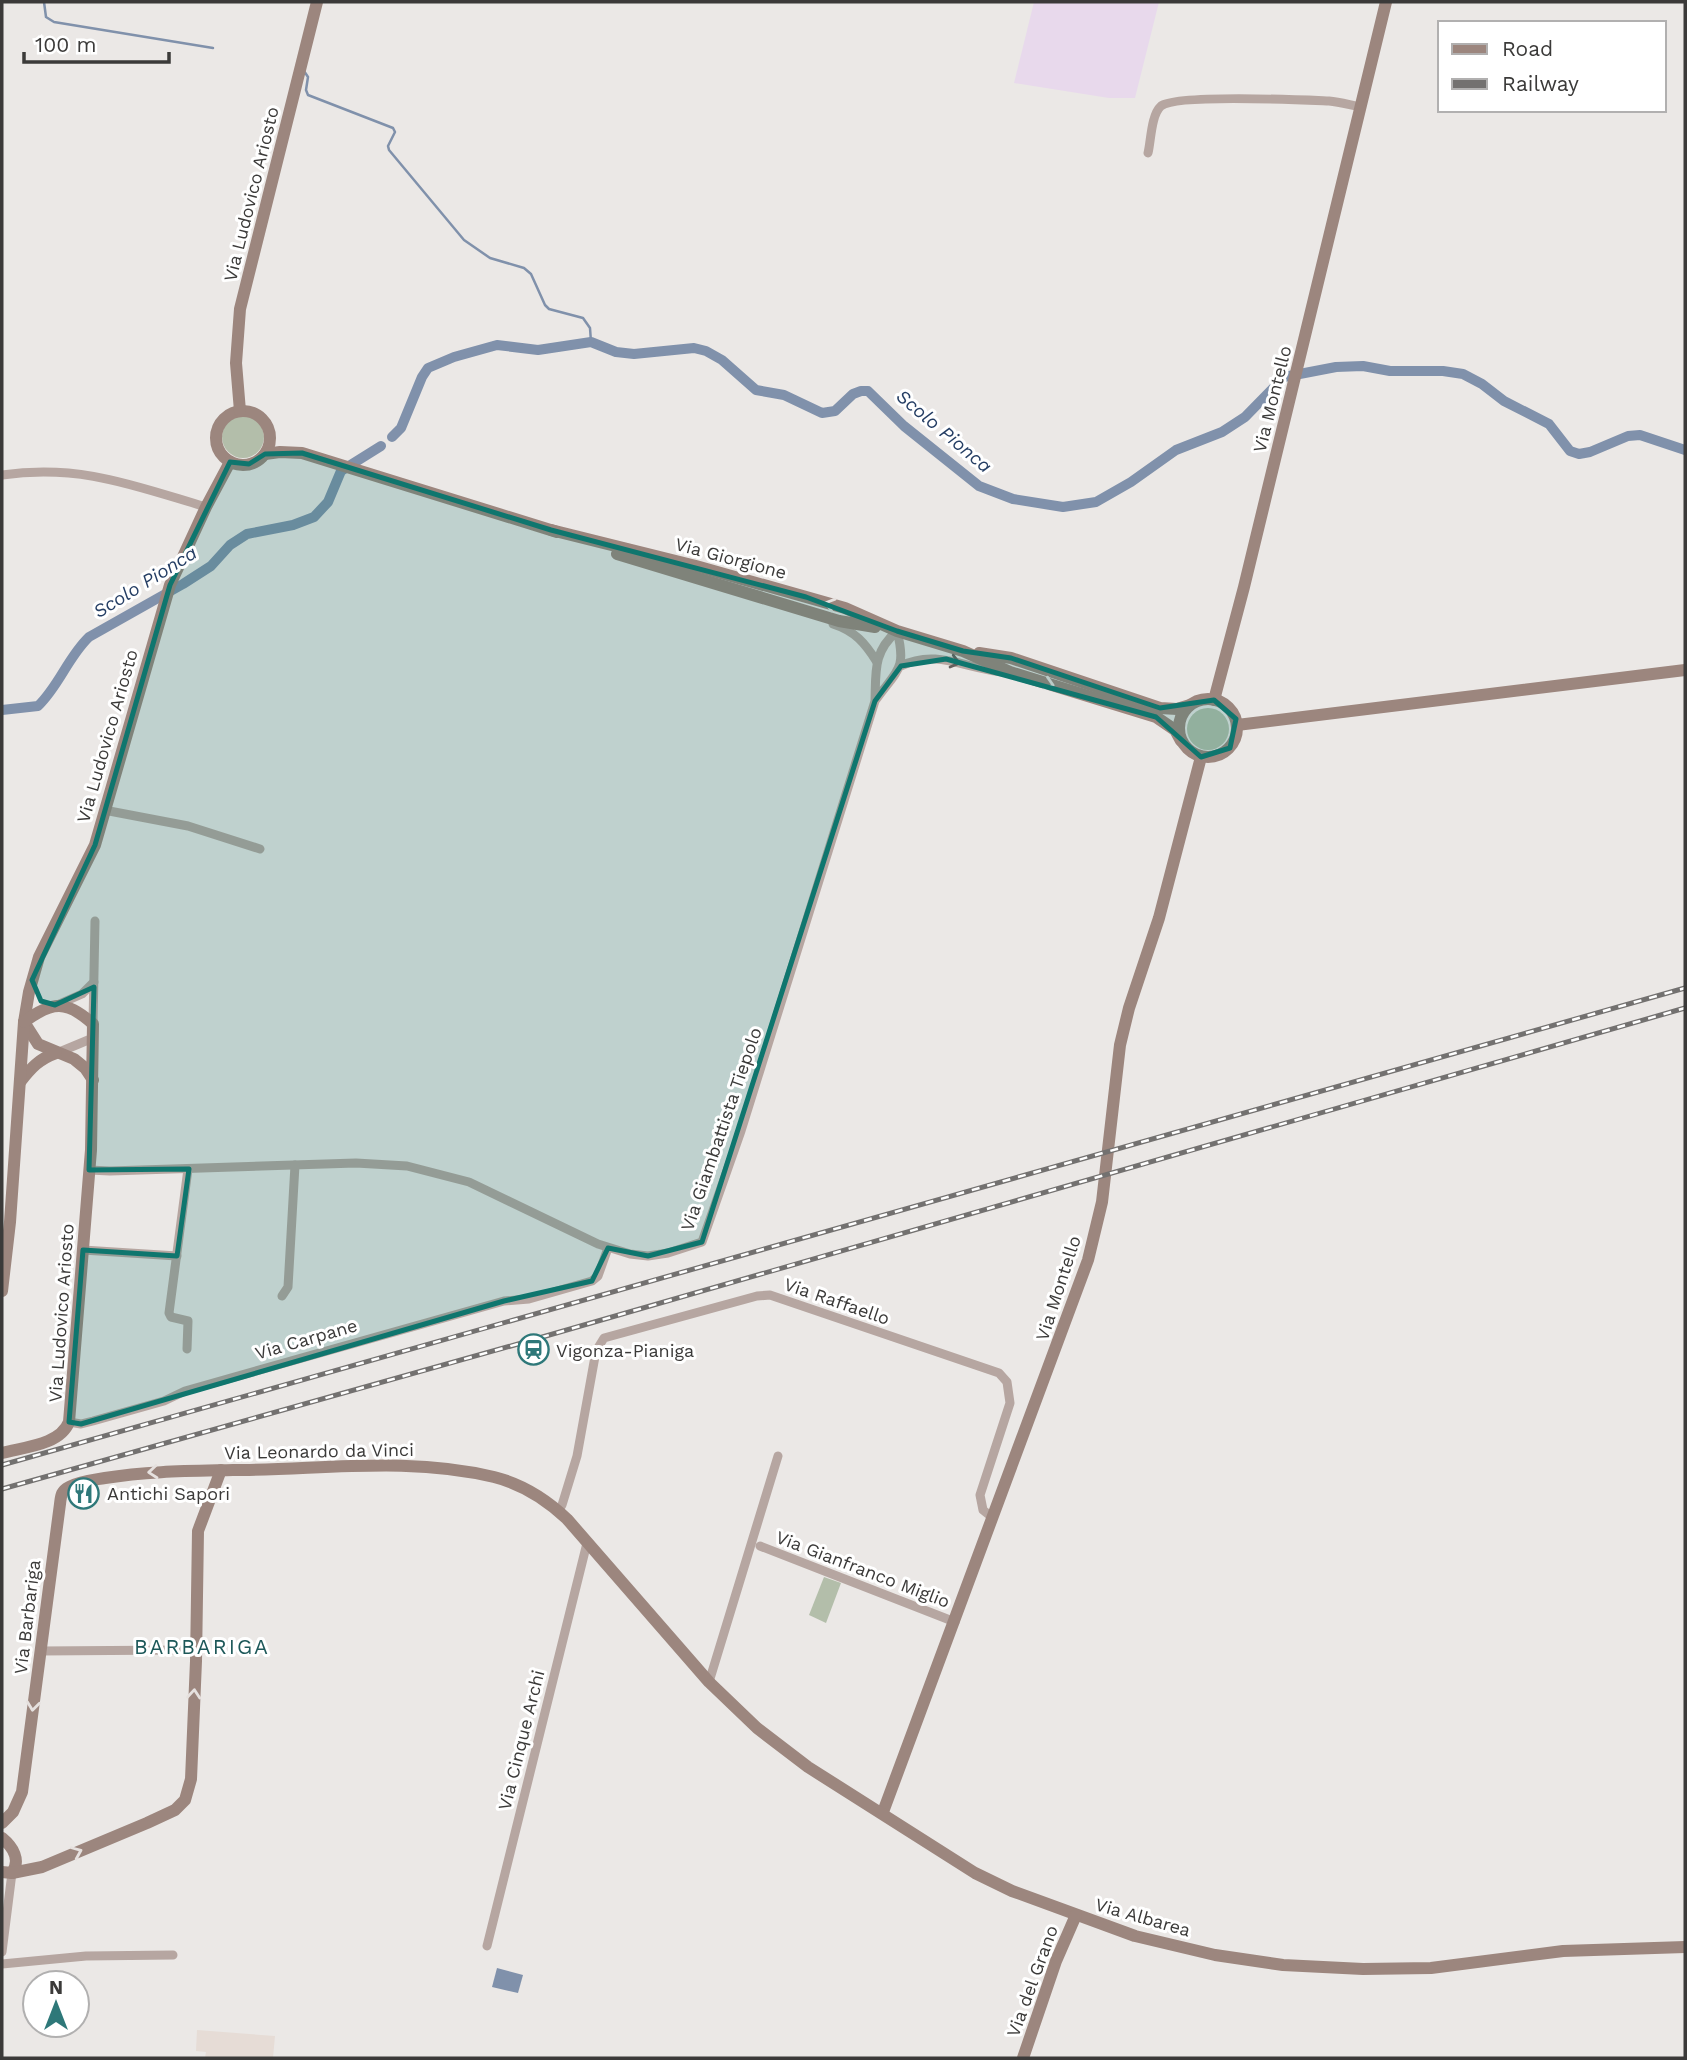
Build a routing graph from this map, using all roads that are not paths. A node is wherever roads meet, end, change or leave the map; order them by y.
1 (317, 2) edge
2 (1386, 2) edge
3 (1361, 107) junction
4 (1149, 153) dead end
5 (240, 411) junction
6 (269, 428) junction
7 (302, 453) junction
8 (265, 454) junction
9 (230, 462) junction
10 (2, 475) edge
11 (206, 507) junction
12 (551, 530) junction
13 (679, 572) junction
14 (897, 631) junction
15 (963, 651) junction
16 (877, 662) junction
17 (901, 666) junction
18 (1685, 670) edge
19 (1010, 672) junction
20 (1214, 700) junction
21 (875, 701) junction
22 (1190, 705) junction
23 (1237, 725) junction
24 (1181, 741) junction
25 (1201, 757) junction
26 (104, 810) junction
27 (260, 849) dead end
28 (95, 921) dead end
29 (32, 980) junction
30 (94, 982) junction
31 (55, 1005) junction
32 (24, 1022) junction
33 (93, 1024) junction
34 (93, 1038) junction
35 (57, 1052) junction
36 (93, 1081) junction
37 (20, 1083) junction
38 (295, 1165) junction
39 (188, 1169) junction
40 (89, 1170) junction
41 (608, 1248) junction
42 (83, 1250) junction
43 (177, 1255) junction
44 (2, 1290) edge
45 (282, 1296) dead end
46 (187, 1349) dead end
47 (69, 1422) junction
48 (2, 1453) edge
49 (778, 1456) dead end
50 (221, 1470) junction
51 (62, 1492) joint
52 (558, 1511) junction
53 (993, 1518) junction
54 (587, 1543) junction
55 (760, 1546) dead end
56 (955, 1622) junction
57 (677, 1646) joint
58 (180, 1650) dead end
59 (41, 1651) junction
60 (709, 1682) junction
61 (883, 1812) junction
62 (2, 1823) edge
63 (2, 1838) edge
64 (7, 1872) edge
65 (1076, 1915) junction
66 (487, 1945) dead end
67 (1685, 1947) edge
68 (2, 1952) edge
69 (173, 1955) dead end
70 (2, 1964) edge
71 (1023, 2058) edge

1 - 5 street, Via Ludovico Ariosto
2 - 3 street, Via Montello
3 - 4 street
3 - 20 street, Via Montello
5 - 6 street
5 - 9 street
6 - 7 street, Via Giorgione
6 - 8 street
7 - 8 street, Via Giorgione
7 - 12 street, Via Giorgione
8 - 9 street
9 - 11 street, Via Ludovico Ariosto
10 - 11 street
11 - 26 street, Via Ludovico Ariosto
12 - 13 street, Via Giorgione
14 -> 12 street, Via Giorgione
13 - 14 street, Via Giorgione
13 - 16 street, Via Giorgione
14 - 15 street, Via Giorgione
14 - 16 street, Via Giambattista Tiepolo
14 - 17 street
15 - 19 street, Via Giorgione
15 - 22 street, Via Giorgione
16 - 21 street, Via Giambattista Tiepolo
17 -> 19 street
17 - 21 street, Via Giambattista Tiepolo
18 - 23 street
19 -> 24 street, Via Giorgione
20 - 22 street
20 - 23 street
21 - 41 street, Via Giambattista Tiepolo
22 - 24 street
23 - 25 street
24 - 25 street
25 - 53 street, Via Montello
26 - 27 street
26 - 29 street, Via Ludovico Ariosto
28 - 30 street, Via Ludovico Ariosto
29 - 31 street
29 - 32 street, Via Ludovico Ariosto
30 - 31 street
30 - 33 street, Via Ludovico Ariosto
31 - 32 street
31 - 33 street
32 - 35 street
32 - 37 street, Via Ludovico Ariosto
33 - 34 street, Via Ludovico Ariosto
34 - 35 street
34 - 36 street, Via Ludovico Ariosto
35 - 36 street
35 - 37 street
36 - 40 street, Via Ludovico Ariosto
37 - 44 street, Via Ludovico Ariosto
38 - 39 street, Via Giambattista Tiepolo
38 - 41 street, Via Giambattista Tiepolo
38 - 45 street
39 - 40 street, Via Giambattista Tiepolo
39 - 43 street
40 - 42 street, Via Ludovico Ariosto
41 - 47 street, Via Carpane
42 - 43 street
42 - 47 street, Via Ludovico Ariosto
43 - 46 street
47 - 48 street
49 - 60 street
50 -> 51 street, Via Leonardo da Vinci
50 - 52 street, Via Leonardo da Vinci
64 -> 50 street
51 - 59 street, Via Barbariga
52 - 53 street, Via Raffaello
52 - 54 street, Via Leonardo da Vinci
53 - 56 street, Via Montello
54 - 57 street, Via Leonardo da Vinci
54 - 66 street, Via Cinque Archi
55 - 56 street, Via Gianfranco Miglio
56 - 61 street, Via Montello
57 - 60 street, Via Albarea
58 - 59 street
59 -> 62 street, Via Barbariga
60 - 61 street, Via Albarea
61 - 65 street, Via Albarea
63 - 64 street
64 - 68 street
65 - 67 street, Via Albarea
65 - 71 street, Via del Grano
69 - 70 street

